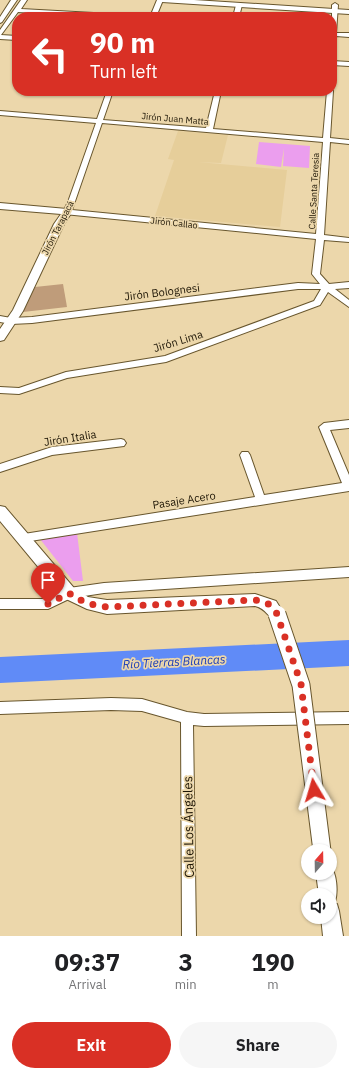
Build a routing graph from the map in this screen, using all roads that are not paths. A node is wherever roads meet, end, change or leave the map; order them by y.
1 (14, 0) edge
2 (24, 0) edge
3 (161, 0) edge
4 (249, 0) edge
5 (239, 5) junction
6 (349, 6) edge
7 (0, 8) edge
8 (335, 8) junction
9 (8, 9) junction
10 (17, 10) joint
11 (40, 12) edge
12 (155, 12) edge
13 (237, 12) edge
14 (335, 12) edge
15 (349, 12) edge
16 (12, 18) edge
17 (0, 20) edge
18 (337, 34) edge
19 (349, 35) edge
20 (0, 36) edge
21 (12, 37) edge
22 (337, 63) edge
23 (349, 64) edge
24 (108, 96) edge
25 (217, 96) edge
26 (330, 96) edge
27 (0, 113) edge
28 (100, 121) junction
29 (209, 130) junction
30 (326, 140) junction
31 (349, 142) edge
32 (0, 206) edge
33 (67, 212) junction
34 (320, 237) junction
35 (349, 240) edge
36 (349, 286) edge
37 (327, 287) junction
38 (349, 304) edge
39 (0, 319) edge
40 (11, 321) junction
41 (0, 337) edge
42 (0, 390) edge
43 (349, 424) edge
44 (121, 443) dead end
45 (245, 455) dead end
46 (0, 468) edge
47 (349, 487) edge
48 (261, 500) junction
49 (0, 511) edge
50 (24, 538) junction
51 (349, 572) edge
52 (69, 593) junction
53 (0, 604) edge
54 (0, 708) edge
55 (186, 718) junction
56 (349, 718) edge
57 (321, 844) edge
58 (332, 924) edge
59 (189, 936) edge
60 (333, 936) edge

1 - 9 street
2 - 10 street
3 - 5 street
3 - 12 street
4 - 8 street
5 - 8 street
5 - 13 street
6 - 8 street
7 - 9 street
8 - 14 street
8 - 15 street
9 - 17 street
10 - 11 street
16 - 20 street
18 - 19 street
20 - 21 street
22 - 23 street
24 - 28 street, Jirón Tarapacá
25 - 29 street
26 - 30 street, Calle Santa Teresia
27 - 28 street, Jirón Juan Matta
28 - 29 street, Jirón Juan Matta
28 - 33 street, Jirón Tarapacá
29 - 30 street, Jirón Juan Matta
30 - 31 street, Jirón Juan Matta
30 - 34 street, Calle Santa Teresia
32 - 33 street, Jirón Callao
33 - 34 street, Jirón Callao
33 - 40 street, Jirón Tarapacá
34 - 35 street, Jirón Callao
34 - 37 street, Calle Santa Teresia
36 - 37 street, Jirón Bolognesi
37 - 38 street, Calle Santa Teresia
37 - 40 street, Jirón Bolognesi
37 - 42 street, Jirón Lima
39 - 40 street, Jirón Bolognesi
40 - 41 street, Jirón Tarapacá
43 - 47 street
44 - 46 street, Jirón Italia
45 - 48 street
47 - 48 street, Pasaje Acero
48 - 50 street, Pasaje Acero
49 - 50 street
50 - 52 street
51 - 52 street
52 - 53 street
52 - 57 street, bridge
54 - 55 street
55 - 56 street
55 - 59 street, Calle Los Ángeles
58 - 60 street

